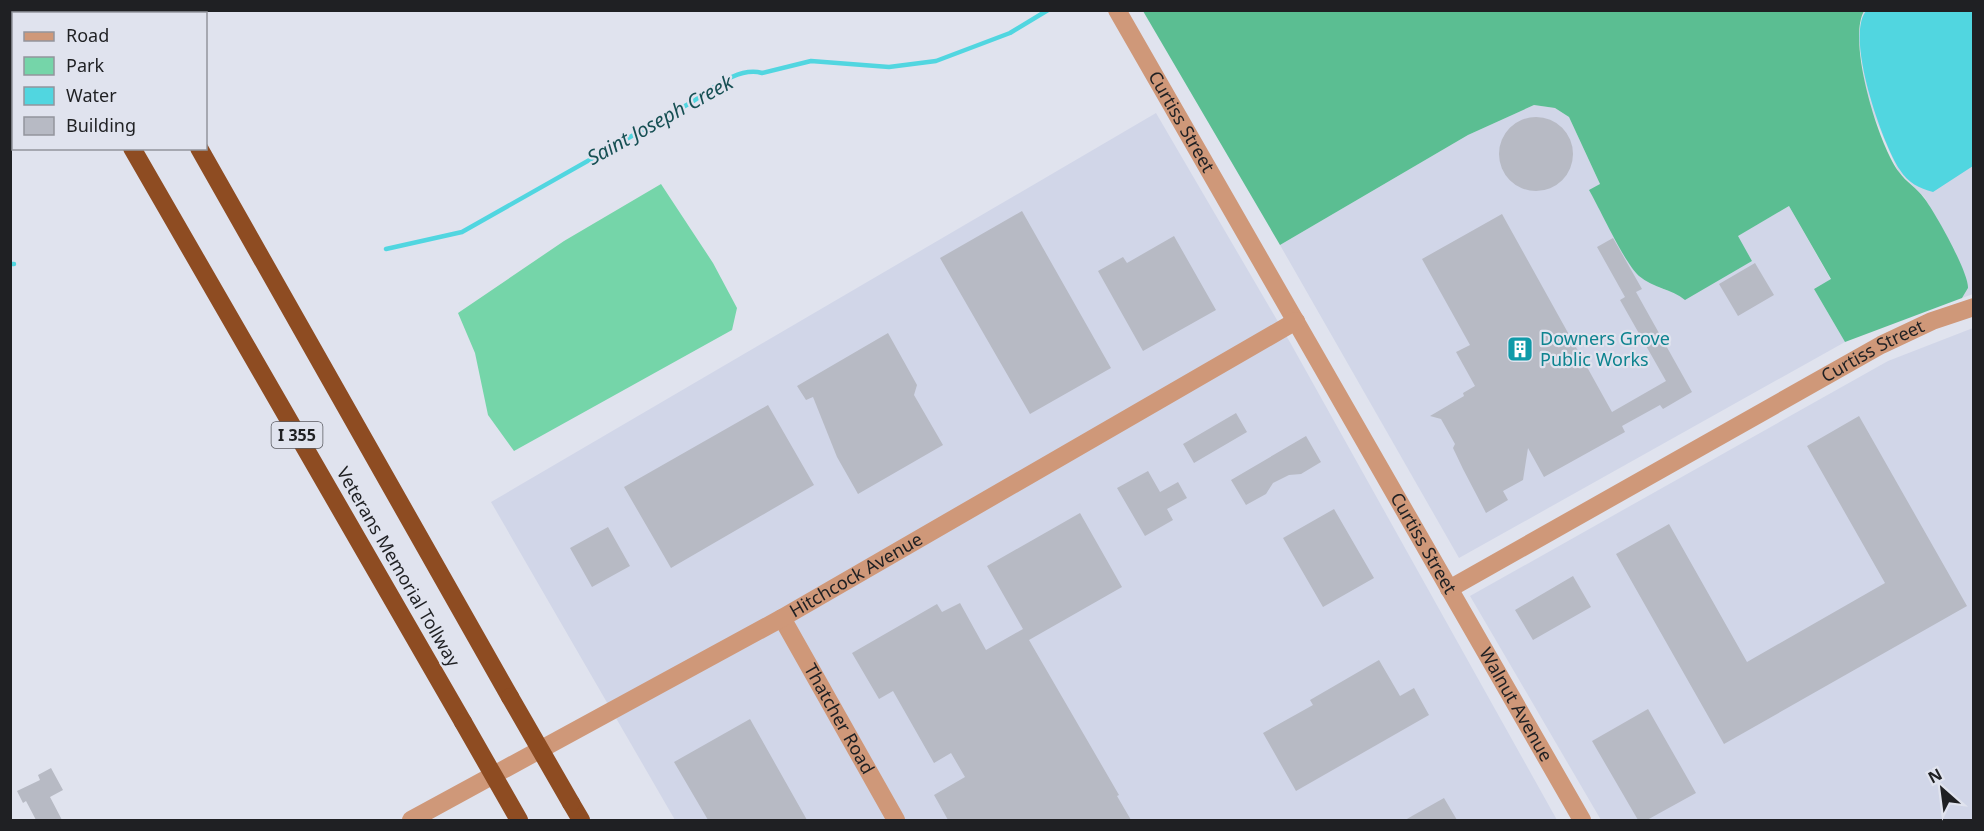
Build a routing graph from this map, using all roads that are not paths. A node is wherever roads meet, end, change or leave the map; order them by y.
1 (1117, 10) edge
2 (133, 150) edge
3 (200, 150) edge
4 (1974, 307) edge
5 (1296, 321) junction
6 (1449, 589) junction
7 (782, 618) junction
8 (411, 820) edge
9 (519, 820) edge
10 (581, 820) edge
11 (896, 820) edge
12 (1582, 820) edge

1 - 5 street, Curtiss Street
2 - 9 highway, Veterans Memorial Tollway / I 355, bridge
3 - 10 highway, Veterans Memorial Tollway, bridge
4 - 6 street, Curtiss Street
5 - 6 street, Curtiss Street
5 - 7 street, Hitchcock Avenue
6 - 12 street, Walnut Avenue
7 - 8 street, Hitchcock Avenue
7 - 11 street, Thatcher Road

